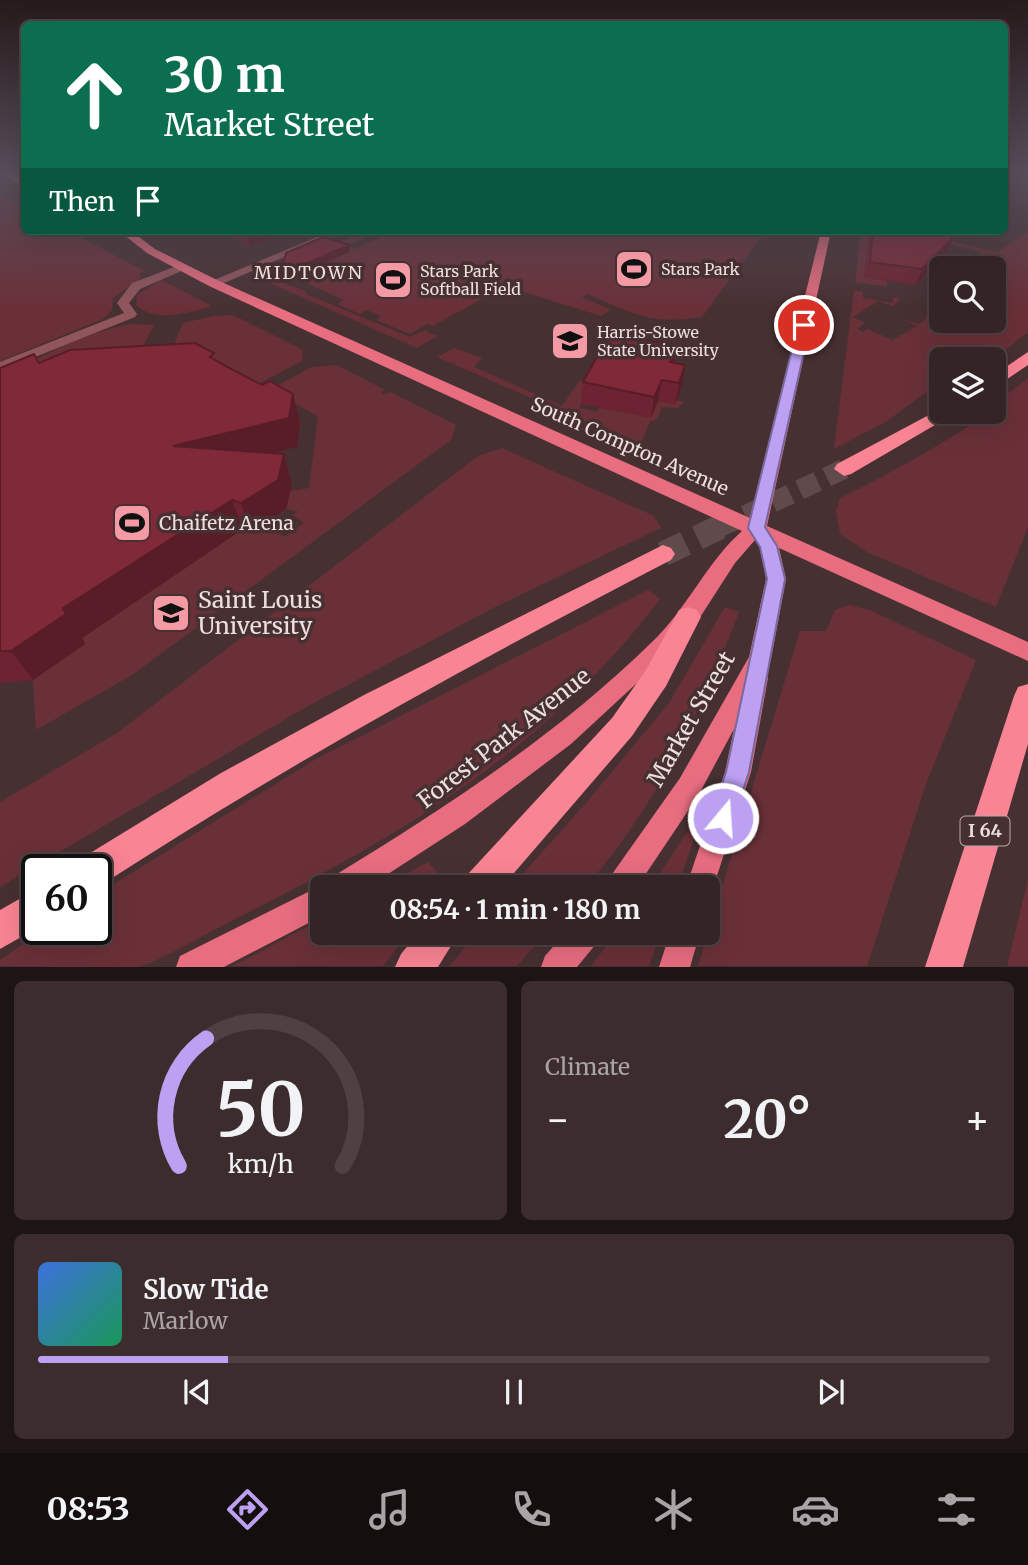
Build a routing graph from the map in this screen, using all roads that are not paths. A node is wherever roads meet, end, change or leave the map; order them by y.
1 (129, 235) edge
2 (330, 235) edge
3 (825, 235) edge
4 (181, 267) junction
5 (213, 283) junction
6 (1028, 357) edge
7 (0, 367) edge
8 (1006, 374) edge
9 (929, 422) edge
10 (844, 469) tunnel mouth
11 (757, 528) junction
12 (663, 555) tunnel mouth
13 (688, 617) junction
14 (1028, 652) edge
15 (760, 659) junction
16 (1028, 696) edge
17 (112, 859) edge
18 (362, 875) edge
19 (490, 875) edge
20 (628, 875) edge
21 (704, 875) edge
22 (310, 906) edge
23 (21, 917) edge
24 (0, 931) edge
25 (432, 945) edge
26 (575, 945) edge
27 (681, 945) edge
28 (191, 967) edge
29 (414, 967) edge
30 (556, 967) edge
31 (674, 967) edge
32 (944, 967) edge

1 - 4 main road, South Compton Avenue
2 - 5 street
3 - 11 main road
4 - 5 main road, South Compton Avenue
4 - 7 street
5 - 11 main road, South Compton Avenue
6 - 8 highway
9 - 10 highway
11 - 13 main road
11 - 14 main road, South Compton Avenue
11 - 15 main road, Market Street
12 - 17 highway
13 - 18 main road, Forest Park Avenue
13 - 19 highway
15 - 20 main road, Market Street
15 - 21 main road
16 - 32 highway, I 64
22 - 28 main road
23 - 24 highway
25 - 29 highway
26 - 30 main road
27 - 31 main road

